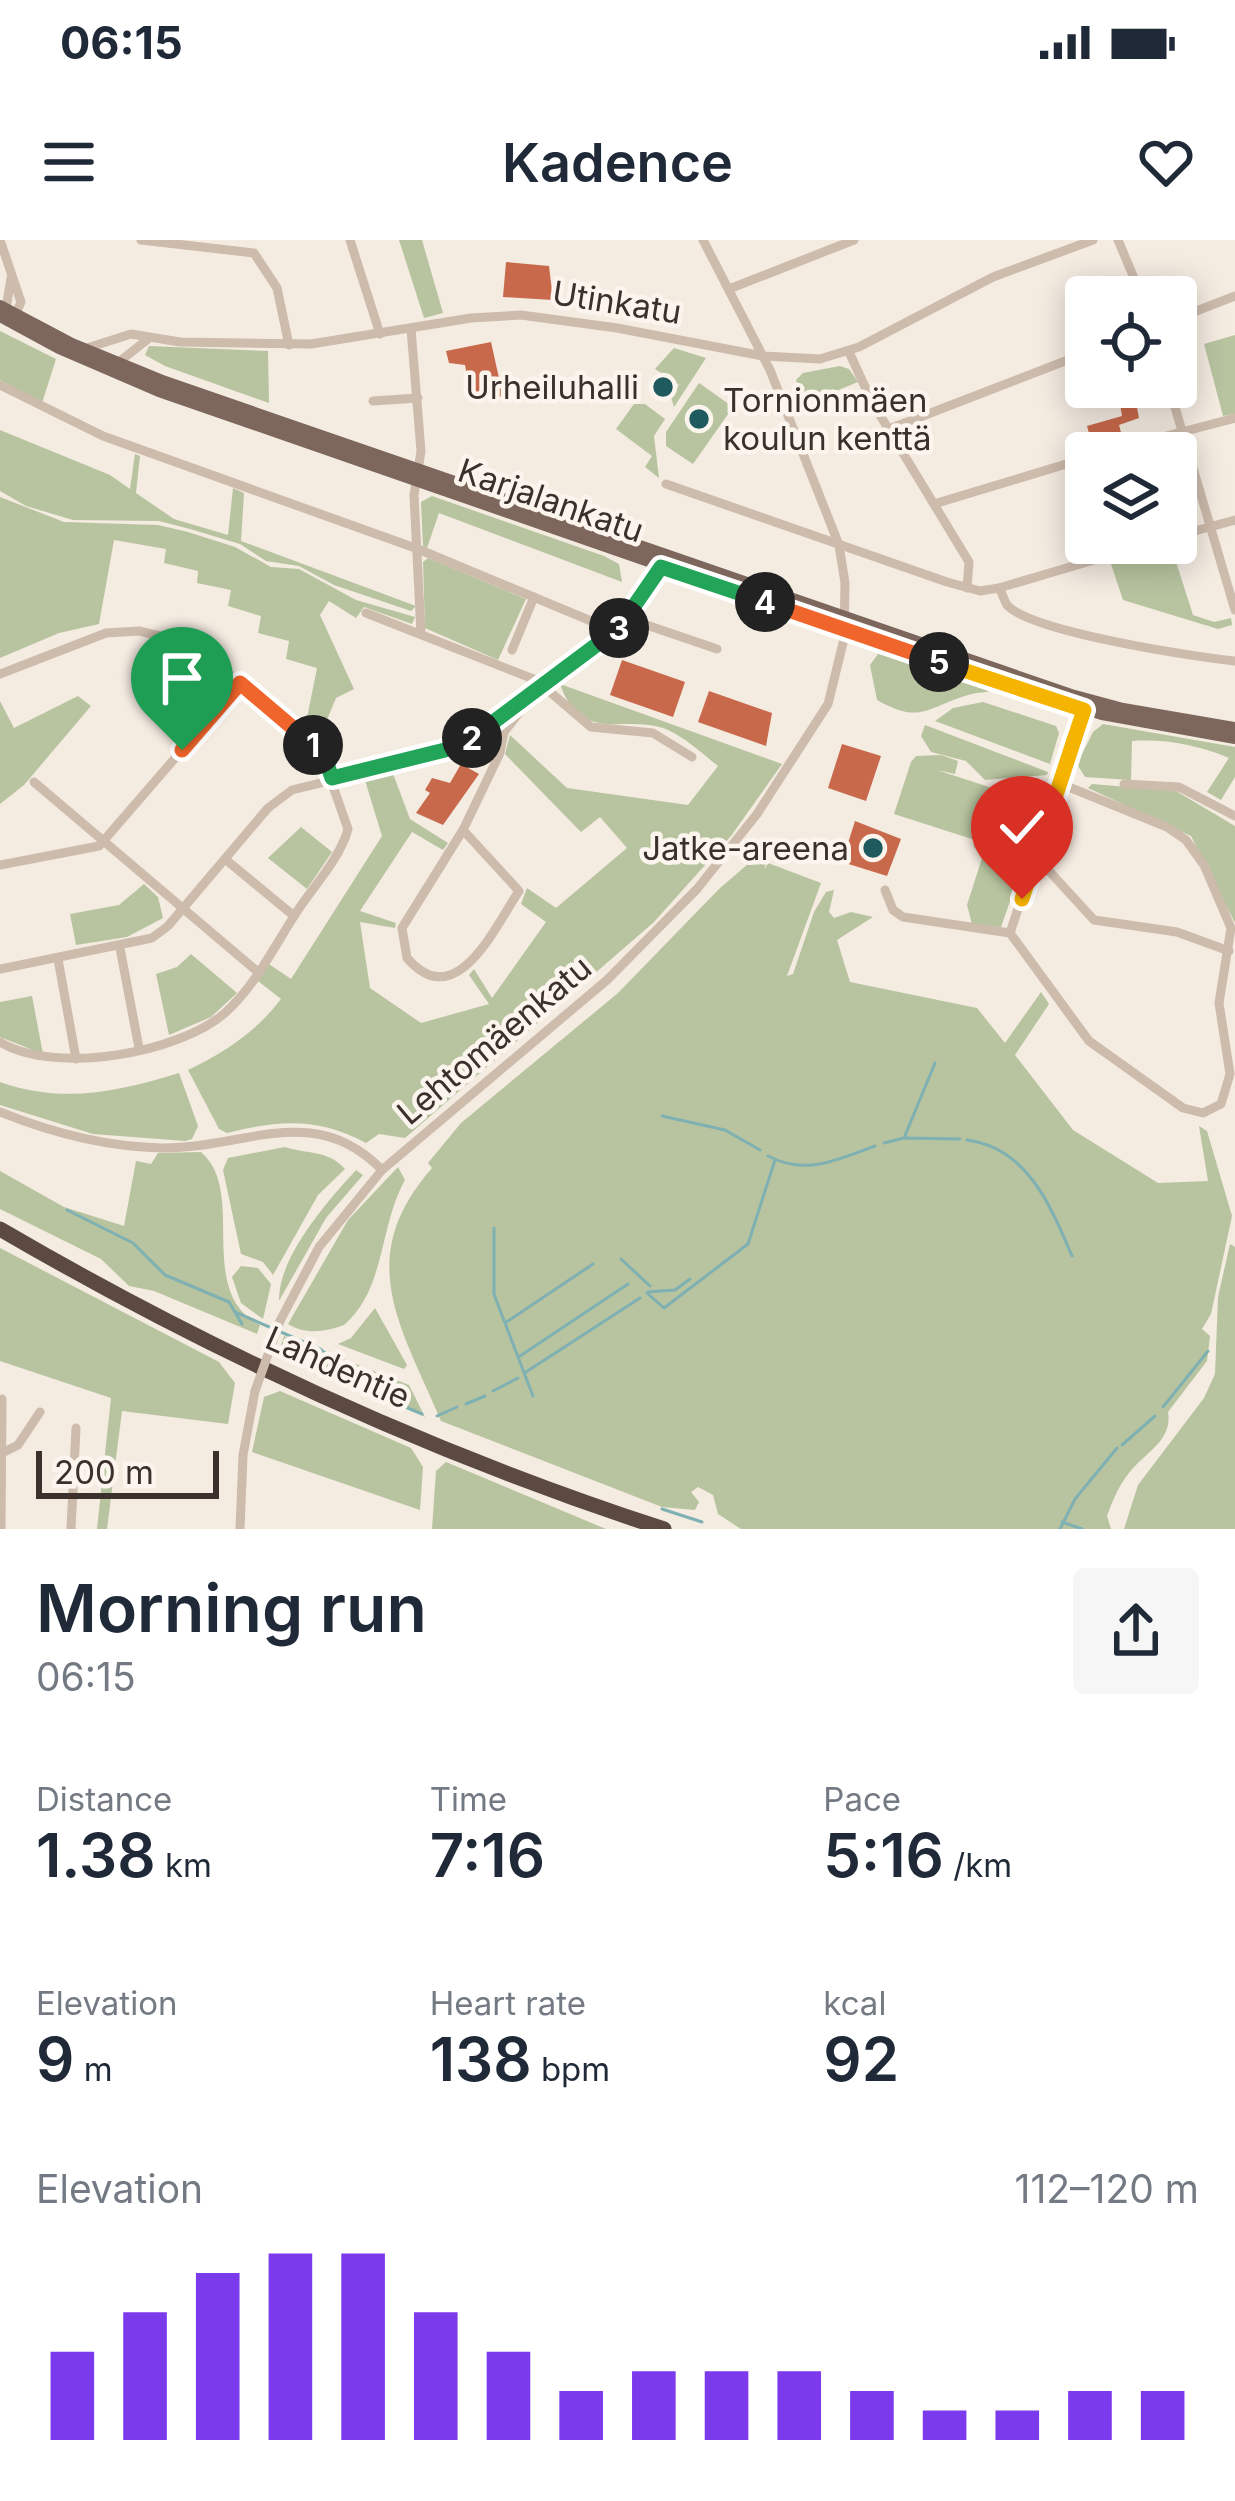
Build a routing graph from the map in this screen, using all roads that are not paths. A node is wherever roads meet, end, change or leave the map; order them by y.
1 (0, 240) edge
2 (141, 240) edge
3 (350, 240) edge
4 (703, 240) edge
5 (854, 240) edge
6 (1093, 240) edge
7 (1118, 240) edge
8 (835, 243) edge
9 (1133, 276) edge
10 (729, 290) junction
11 (1235, 296) edge
12 (1197, 311) edge
13 (6, 315) edge
14 (411, 328) junction
15 (380, 334) junction
16 (148, 339) junction
17 (110, 342) junction
18 (289, 346) junction
19 (83, 349) junction
20 (131, 350) junction
21 (849, 352) junction
22 (763, 356) junction
23 (1065, 361) edge
24 (110, 364) junction
25 (145, 375) junction
26 (0, 385) edge
27 (418, 398) junction
28 (373, 400) dead end
29 (1175, 408) edge
30 (1235, 418) edge
31 (889, 429) junction
32 (1181, 429) junction
33 (1171, 432) edge
34 (1065, 464) edge
35 (417, 476) junction
36 (665, 484) dead end
37 (934, 504) junction
38 (1235, 520) edge
39 (1209, 526) junction
40 (1197, 530) edge
41 (839, 545) junction
42 (418, 549) junction
43 (663, 562) junction
44 (1080, 564) edge
45 (967, 588) junction
46 (999, 588) junction
47 (534, 597) junction
48 (1234, 606) edge
49 (366, 613) dead end
50 (628, 619) junction
51 (844, 624) junction
52 (616, 632) junction
53 (421, 633) junction
54 (717, 649) dead end
55 (512, 650) dead end
56 (1235, 661) edge
57 (0, 674) edge
58 (240, 683) junction
59 (545, 686) junction
60 (529, 700) junction
61 (1085, 704) junction
62 (490, 727) junction
63 (1235, 728) edge
64 (503, 732) junction
65 (1235, 738) edge
66 (487, 742) junction
67 (453, 748) junction
68 (692, 758) dead end
69 (494, 766) junction
70 (332, 778) junction
71 (34, 782) dead end
72 (1059, 783) junction
73 (1124, 784) dead end
74 (1235, 816) edge
75 (463, 830) junction
76 (104, 842) junction
77 (977, 845) dead end
78 (225, 859) junction
79 (1033, 864) junction
80 (0, 866) edge
81 (885, 890) dead end
82 (184, 907) junction
83 (295, 916) junction
84 (1010, 933) junction
85 (120, 948) junction
86 (1229, 951) junction
87 (58, 959) junction
88 (0, 969) edge
89 (258, 972) junction
90 (0, 1042) edge
91 (139, 1048) junction
92 (76, 1059) junction
93 (0, 1112) edge
94 (382, 1170) junction
95 (0, 1229) edge
96 (2, 1399) edge
97 (40, 1412) dead end
98 (76, 1427) dead end
99 (4, 1452) junction
100 (1, 1529) edge
101 (71, 1529) edge
102 (240, 1529) edge
103 (664, 1529) edge

1 - 13 street
2 - 18 street
3 - 15 street
4 - 10 street, Lehtomäenkatu
5 - 8 street
6 - 21 street, Utinkatu
7 - 9 street
8 - 10 street
10 - 22 street, Lehtomäenkatu
11 - 12 street
13 - 19 main road, Karjalankatu
13 - 24 main road, Karjalankatu
14 - 15 street, Utinkatu
14 - 22 street, Utinkatu
14 - 27 street
15 - 18 street, Utinkatu
16 - 17 street, Utinkatu
16 - 18 street, Utinkatu
16 - 20 street
17 - 19 street, Utinkatu
17 - 24 street
19 - 24 main road, Karjalankatu
20 - 24 street
20 - 25 street
21 - 22 street, Utinkatu
21 - 31 street
22 - 41 street, Lehtomäenkatu
23 - 31 street
24 - 25 main road, Karjalankatu
24 - 35 main road, Karjalankatu
25 - 35 main road, Karjalankatu
26 - 42 street
27 - 28 street
27 - 35 street
29 - 32 street
30 - 32 street
31 - 37 street
32 - 33 street
32 - 39 street
34 - 37 street
35 - 42 street
35 - 43 main road, Karjalankatu
36 - 41 street
37 - 45 street
38 - 39 street
39 - 40 street
39 - 48 street
41 - 45 street
41 - 51 street, Lehtomäenkatu
42 - 47 street
42 - 53 street
43 - 50 street
43 - 51 main road, Karjalankatu
44 - 46 street
45 - 46 street
46 - 56 street
47 - 52 street
47 - 55 street
49 - 53 street
50 - 52 street
50 - 54 street
51 - 61 main road, Karjalankatu
51 - 94 street, Lehtomäenkatu
52 - 59 street
53 - 59 street
57 - 58 street
58 - 70 street
58 - 76 street
59 - 60 street
59 - 68 street
60 - 62 street
60 - 64 street
61 - 63 main road, Karjalankatu
61 - 65 main road, Karjalankatu
61 - 72 street
62 - 64 street
62 - 66 street
62 - 67 street
64 - 66 street
64 - 69 street
66 - 67 street
66 - 69 street
67 - 70 street
69 - 75 street
70 - 78 street
70 - 83 street
71 - 76 street
72 - 79 street
72 - 86 street
73 - 74 street
75 - 75 street
76 - 80 street
76 - 82 street
77 - 79 street
78 - 82 street
78 - 83 street
79 - 84 street
79 - 86 street
81 - 84 street
82 - 85 street
82 - 89 street
83 - 89 street
84 - 86 street
85 - 87 street
85 - 91 street
87 - 88 street
87 - 92 street
89 - 91 street
90 - 92 street
91 - 92 street
93 - 94 street
94 - 102 street, Lehtomäenkatu, bridge
95 - 103 highway, Lahdentie
96 - 99 street
97 - 99 street
98 - 101 street
99 - 100 street

